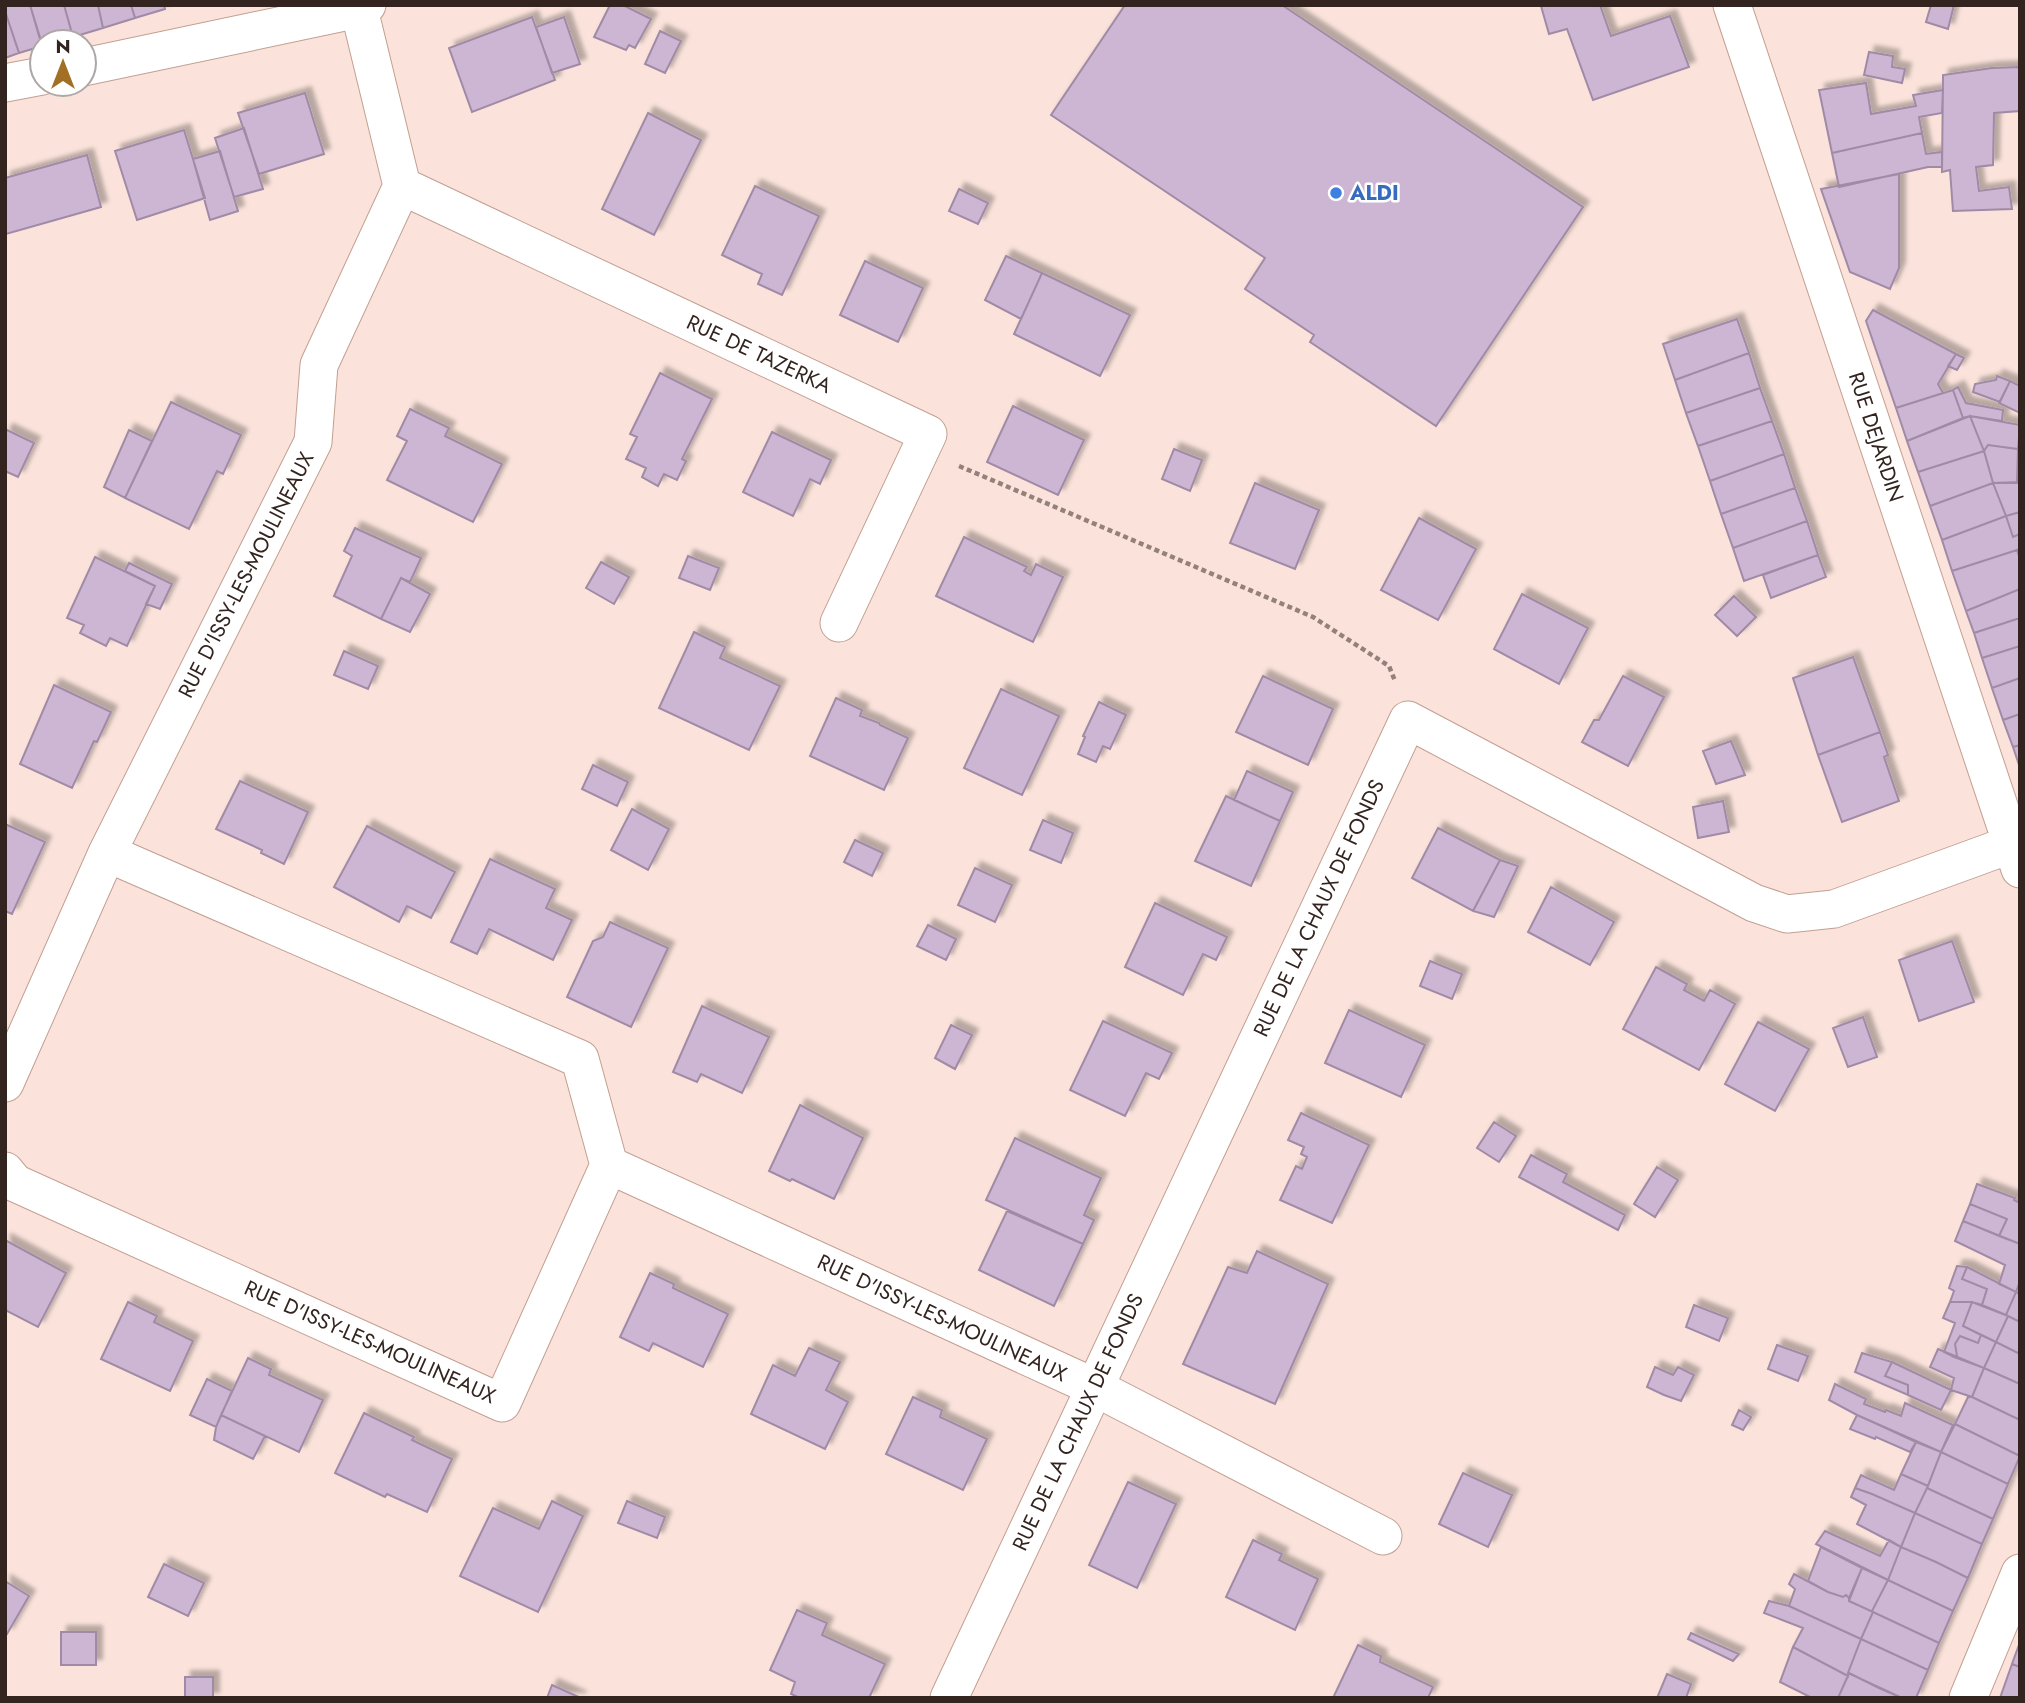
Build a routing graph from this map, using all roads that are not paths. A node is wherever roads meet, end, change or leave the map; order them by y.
1 (1732, 5) edge
2 (363, 7) edge
3 (98, 64) edge
4 (28, 79) edge
5 (5, 83) edge
6 (402, 186) junction
7 (839, 623) dead end
8 (107, 853) junction
9 (2016, 856) edge
10 (5, 1083) edge
11 (609, 1165) junction
12 (5, 1171) edge
13 (1094, 1387) junction
14 (1383, 1536) dead end
15 (2020, 1573) edge
16 (949, 1698) edge
17 (1968, 1698) edge

1 - 9 street, RUE DEJARDIN
2 - 3 street
2 - 6 street
4 - 5 street
6 - 7 street, RUE DE TAZERKA
6 - 8 street, RUE D'ISSY-LES-MOULINEAUX
8 - 10 street, RUE D'ISSY-LES-MOULINEAUX
8 - 11 street
9 - 13 street, RUE DE LA CHAUX DE FONDS
11 - 12 street, RUE D'ISSY-LES-MOULINEAUX
11 - 13 street, RUE D'ISSY-LES-MOULINEAUX
13 - 14 street, RUE D'ISSY-LES-MOULINEAUX
13 - 16 street, RUE DE LA CHAUX DE FONDS
15 - 17 street

